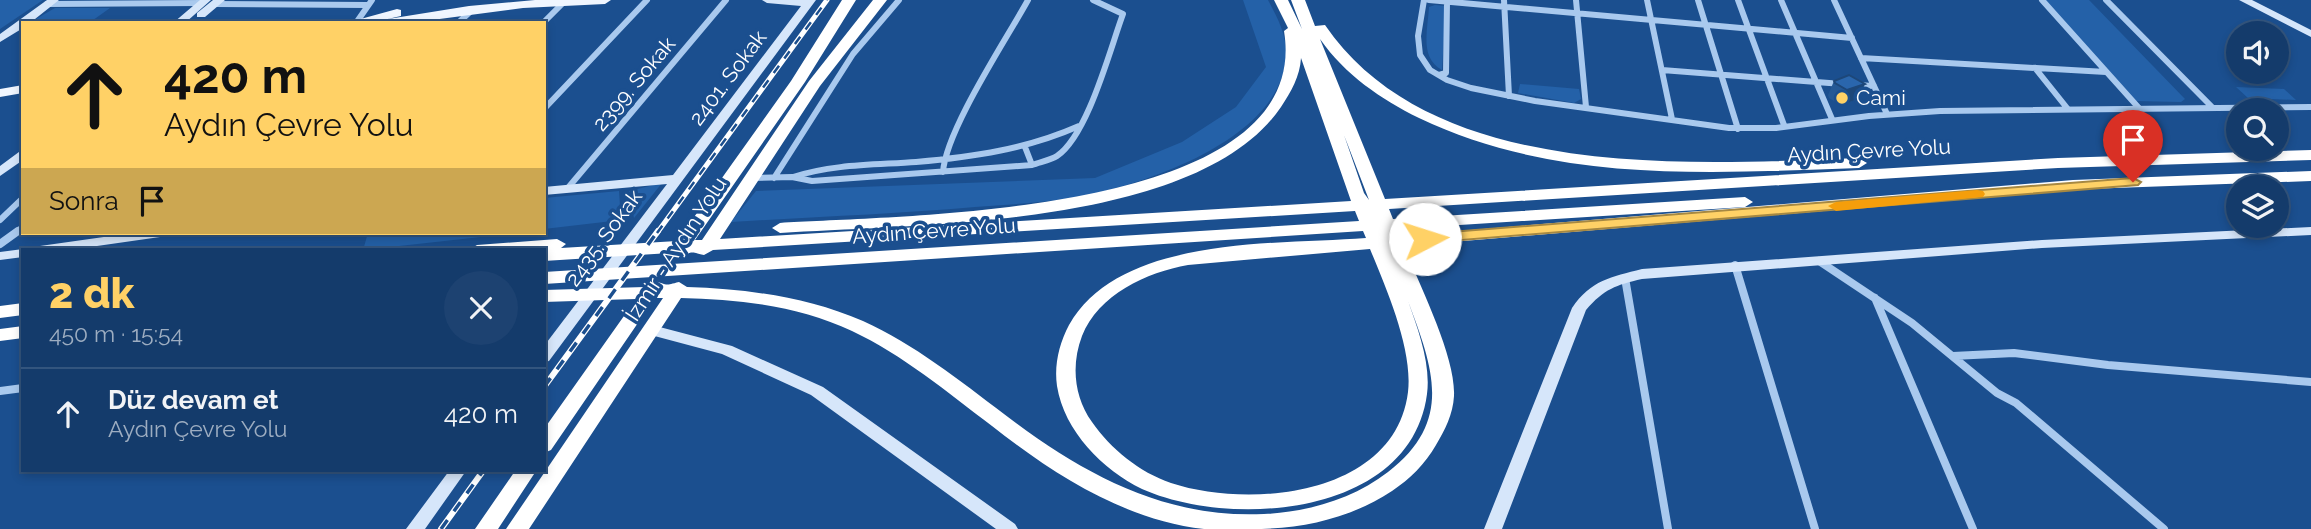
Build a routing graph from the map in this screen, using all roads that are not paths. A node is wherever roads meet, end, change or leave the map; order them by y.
1 (605, 0) edge
2 (648, 0) edge
3 (726, 0) edge
4 (767, 0) edge
5 (880, 0) edge
6 (899, 0) edge
7 (1028, 0) edge
8 (1093, 0) edge
9 (1427, 0) edge
10 (1576, 0) edge
11 (1647, 0) edge
12 (1698, 0) edge
13 (1738, 0) edge
14 (1781, 0) edge
15 (1834, 0) edge
16 (2042, 0) edge
17 (2106, 0) edge
18 (2244, 0) edge
19 (566, 1) edge
20 (50, 2) edge
21 (210, 2) edge
22 (517, 2) edge
23 (810, 2) edge
24 (1447, 2) edge
25 (1292, 3) edge
26 (1505, 3) edge
27 (845, 6) edge
28 (471, 10) junction
29 (370, 11) edge
30 (1577, 13) junction
31 (869, 15) junction
32 (24, 21) edge
33 (181, 21) edge
34 (194, 21) edge
35 (401, 21) edge
36 (460, 21) edge
37 (545, 21) edge
38 (1651, 21) junction
39 (21, 23) edge
40 (1705, 25) junction
41 (1749, 29) junction
42 (1796, 33) junction
43 (2311, 34) edge
44 (1852, 38) junction
45 (0, 39) edge
46 (1861, 58) junction
47 (2035, 68) junction
48 (1662, 70) junction
49 (2106, 72) junction
50 (1721, 74) junction
51 (1438, 75) junction
52 (1766, 78) junction
53 (1816, 81) junction
54 (21, 83) edge
55 (0, 86) edge
56 (1874, 86) junction
57 (21, 89) edge
58 (0, 93) edge
59 (1509, 96) junction
60 (546, 107) edge
61 (1586, 107) junction
62 (2138, 107) junction
63 (2213, 107) junction
64 (2311, 107) edge
65 (2067, 108) junction
66 (1887, 114) junction
67 (1672, 119) junction
68 (1832, 119) junction
69 (1080, 125) junction
70 (1784, 125) junction
71 (1738, 129) junction
72 (21, 146) edge
73 (1025, 147) junction
74 (21, 155) edge
75 (2311, 155) edge
76 (944, 158) junction
77 (0, 162) edge
78 (2058, 163) junction
79 (1031, 165) junction
80 (0, 172) edge
81 (943, 172) junction
82 (2311, 176) edge
83 (774, 177) junction
84 (792, 177) junction
85 (751, 178) junction
86 (675, 179) junction
87 (567, 189) junction
88 (546, 191) edge
89 (21, 200) edge
90 (0, 220) edge
91 (21, 228) edge
92 (2311, 231) edge
93 (136, 235) edge
94 (111, 237) edge
95 (729, 237) junction
96 (1329, 238) junction
97 (0, 244) edge
98 (611, 245) junction
99 (51, 248) edge
100 (531, 248) edge
101 (21, 253) edge
102 (546, 255) edge
103 (0, 256) edge
104 (1819, 261) junction
105 (1735, 265) junction
106 (546, 278) edge
107 (1625, 278) junction
108 (546, 296) edge
109 (1875, 298) junction
110 (21, 309) edge
111 (0, 312) edge
112 (652, 330) junction
113 (21, 332) edge
114 (0, 335) edge
115 (546, 353) edge
116 (1951, 356) junction
117 (2311, 382) edge
118 (21, 388) edge
119 (0, 391) edge
120 (546, 442) edge
121 (457, 472) edge
122 (525, 472) edge
123 (415, 529) edge
124 (486, 529) edge
125 (517, 529) edge
126 (1009, 529) edge
127 (1493, 529) edge
128 (1668, 529) edge
129 (1815, 529) edge
130 (1973, 529) edge
131 (2164, 529) edge

1 - 19 main road
2 - 60 street
3 - 87 street, 2399. Sokak
4 - 23 street
5 - 31 highway, İzmir - Aydın Yolu
6 - 83 street
7 - 76 street
8 - 69 street
9 - 24 street
9 - 51 street
10 - 30 street
11 - 38 street
12 - 40 street
13 - 41 street
14 - 42 street
15 - 44 street
16 - 49 street
17 - 63 street
18 - 43 street
19 - 22 main road
19 - 37 street
20 - 21 street
20 - 32 street
21 - 29 street
21 - 33 street
21 - 34 street
22 - 28 main road
22 - 29 main road
23 - 86 street, 2401. Sokak
24 - 26 street
24 - 51 street
25 - 78 highway
25 - 95 highway
25 - 96 highway
25 - 108 highway
26 - 30 street
26 - 59 street
27 - 31 highway
27 - 120 highway, İzmir - Aydın Yolu
28 - 35 main road
28 - 36 street
30 - 38 street
30 - 61 street
31 - 85 highway, İzmir - Aydın Yolu
38 - 40 street
38 - 48 street
39 - 45 street
40 - 41 street
40 - 50 street
41 - 42 street
41 - 52 street
42 - 44 street
42 - 53 street
44 - 46 street
46 - 47 street
46 - 56 street
47 - 49 street
47 - 65 street
48 - 50 street
48 - 67 street
49 - 62 street
50 - 52 street
50 - 71 street
51 - 59 street
52 - 53 street
52 - 70 street
53 - 56 street
53 - 68 street
54 - 55 main road
56 - 66 street
57 - 58 main road
59 - 61 street
61 - 67 street
62 - 63 street
62 - 65 street
63 - 64 street
65 - 66 street
66 - 68 street
67 - 71 street
68 - 70 street
69 - 73 street
69 - 79 street
70 - 71 street
72 - 77 street
73 - 76 street
73 - 79 street
74 - 80 street
75 - 78 highway, Aydın Çevre Yolu
76 - 81 street
76 - 84 street
78 - 95 highway, Aydın Çevre Yolu
79 - 81 street
81 - 84 street
82 - 96 highway
83 - 84 street
83 - 85 street
85 - 112 highway, İzmir - Aydın Yolu
86 - 87 street
86 - 115 street, 2435. Sokak
87 - 88 street
89 - 90 street
91 - 97 street
92 - 104 street
93 - 94 street
94 - 99 street
95 - 98 highway, Aydın Çevre Yolu
96 - 106 highway, Aydın Çevre Yolu
98 - 100 highway
98 - 102 highway, Aydın Çevre Yolu
101 - 103 street
104 - 105 street
104 - 109 street
105 - 107 street
105 - 129 street
107 - 127 street
107 - 128 street
109 - 116 street
109 - 130 street
110 - 111 highway
112 - 125 highway, İzmir - Aydın Yolu
112 - 126 street
113 - 114 highway
116 - 117 street
116 - 131 street
118 - 119 street
121 - 123 street
122 - 124 highway

